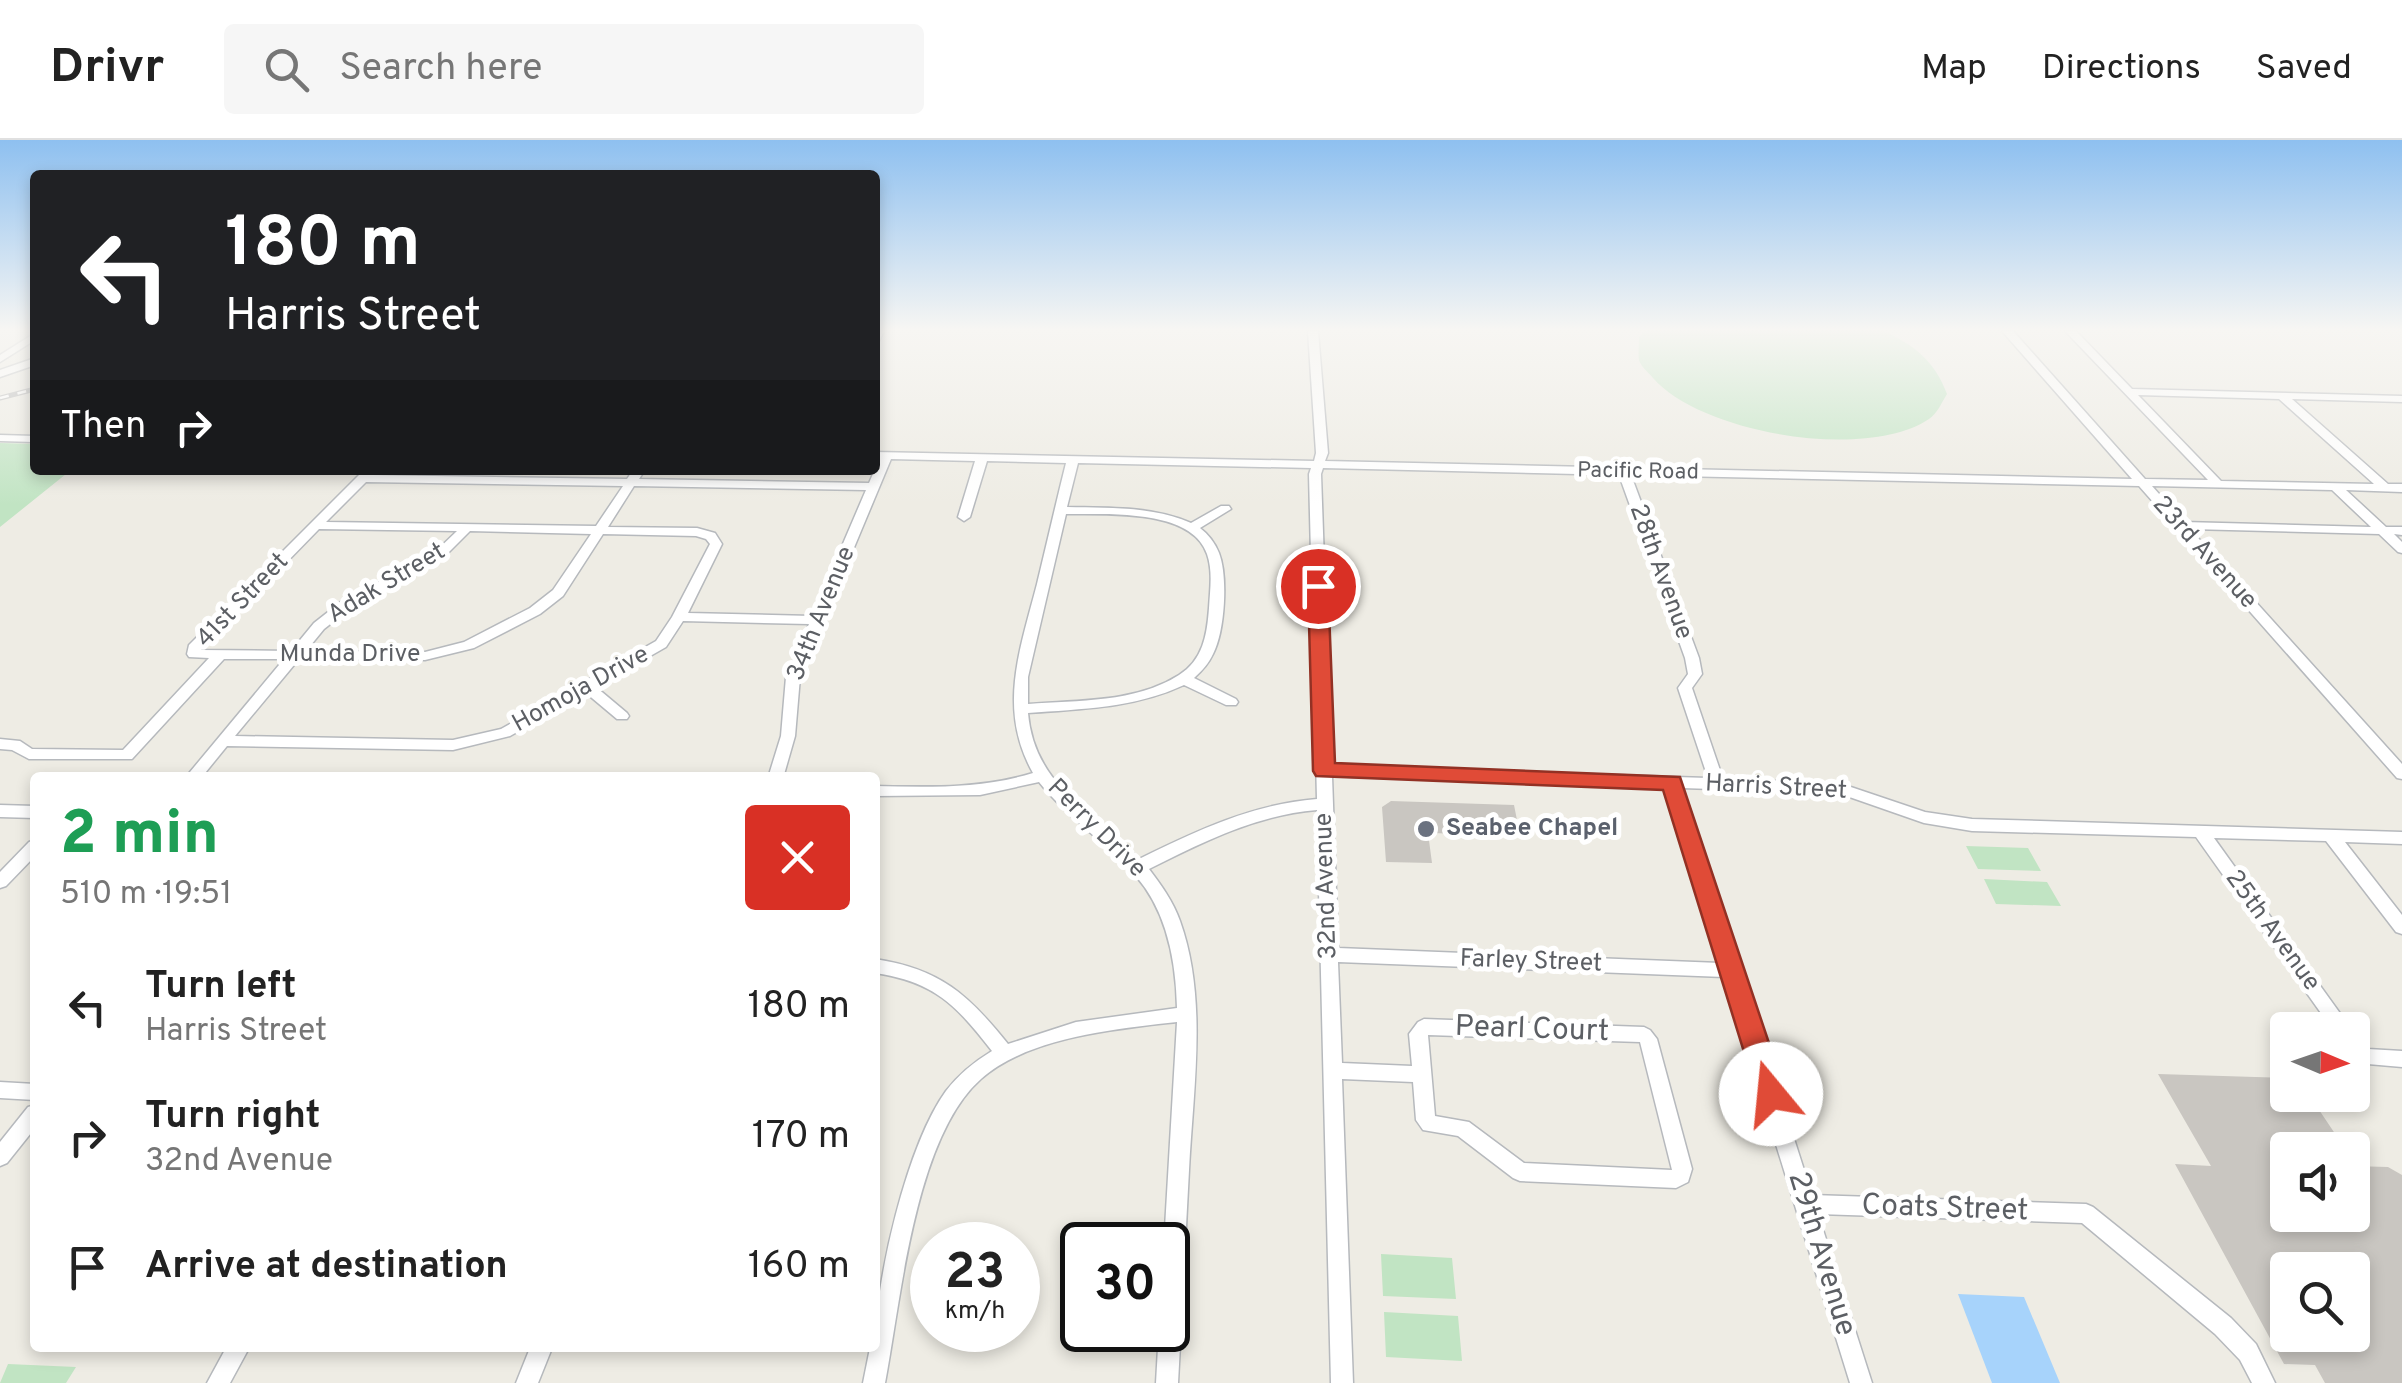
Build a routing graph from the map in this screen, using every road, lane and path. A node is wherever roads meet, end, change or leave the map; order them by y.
1 (1317, 389) edge
2 (2058, 389) edge
3 (2125, 389) edge
4 (2128, 392) junction
5 (2283, 397) junction
6 (2402, 399) edge
7 (0, 438) edge
8 (30, 439) edge
9 (881, 455) edge
10 (982, 457) junction
11 (1073, 458) junction
12 (1317, 464) junction
13 (1624, 472) junction
14 (365, 475) edge
15 (392, 475) edge
16 (635, 475) edge
17 (877, 475) edge
18 (2141, 483) junction
19 (629, 484) junction
20 (2218, 484) junction
21 (2335, 486) junction
22 (874, 487) junction
23 (2384, 487) junction
24 (2402, 488) edge
25 (1224, 509) dead end
26 (1060, 510) junction
27 (964, 516) dead end
28 (318, 525) junction
29 (2178, 525) junction
30 (467, 528) junction
31 (1191, 528) junction
32 (599, 530) junction
33 (2382, 530) junction
34 (2402, 530) edge
35 (2402, 549) edge
36 (679, 617) junction
37 (818, 620) junction
38 (294, 655) junction
39 (219, 656) junction
40 (1184, 679) junction
41 (588, 688) junction
42 (1231, 702) dead end
43 (1021, 710) junction
44 (622, 716) dead end
45 (224, 740) junction
46 (0, 744) edge
47 (1324, 771) junction
48 (197, 772) edge
49 (777, 772) edge
50 (2402, 774) edge
51 (1042, 776) junction
52 (1672, 782) junction
53 (1717, 784) junction
54 (880, 791) edge
55 (1325, 804) junction
56 (0, 811) edge
57 (30, 812) edge
58 (2202, 832) junction
59 (2331, 836) junction
60 (2402, 838) edge
61 (30, 851) edge
62 (1138, 867) junction
63 (0, 882) edge
64 (2402, 927) edge
65 (1330, 955) junction
66 (880, 967) edge
67 (1732, 970) junction
68 (2330, 1012) edge
69 (1186, 1014) junction
70 (2370, 1052) edge
71 (1006, 1055) junction
72 (2402, 1058) edge
73 (1332, 1071) junction
74 (1420, 1074) junction
75 (0, 1090) edge
76 (30, 1092) edge
77 (30, 1119) edge
78 (0, 1158) edge
79 (1805, 1204) junction
80 (236, 1352) edge
81 (540, 1352) edge
82 (218, 1383) edge
83 (527, 1383) edge
84 (874, 1383) edge
85 (1167, 1383) edge
86 (1342, 1383) edge
87 (1860, 1383) edge
88 (2264, 1383) edge

1 - 12 street, 32nd Avenue
2 - 18 street, 23rd Avenue
3 - 4 street
4 - 5 street
4 - 20 street
5 - 6 street
5 - 23 street
7 - 8 street
9 - 10 street, Pacific Road
10 - 11 street, Pacific Road
10 - 27 street
11 - 12 street, Pacific Road
11 - 26 street, Perry Drive
12 - 13 street, Pacific Road
12 - 47 street, 32nd Avenue
13 - 18 street, Pacific Road
13 - 53 street, 28th Avenue
14 - 28 street, 41st Street
15 - 19 street
16 - 19 street, Munda Drive
17 - 22 street, 34th Avenue
18 - 20 street, Pacific Road
18 - 29 street, 23rd Avenue
19 - 22 street
19 - 32 street, Munda Drive
20 - 21 street, Pacific Road
21 - 23 street, Pacific Road
21 - 33 street
22 - 37 street, 34th Avenue
23 - 24 street, Pacific Road
25 - 31 street
26 - 31 street
26 - 43 street, Perry Drive
28 - 30 street, Homoja Drive
28 - 39 street, 41st Street
29 - 33 street
29 - 50 street, 23rd Avenue
30 - 32 street, Homoja Drive
30 - 38 street, Adak Street
31 - 40 street
32 - 36 street, Homoja Drive
32 - 38 street, Munda Drive
33 - 34 street
33 - 35 street
36 - 37 street
36 - 41 street, Homoja Drive
37 - 49 street, 34th Avenue
38 - 39 street, Munda Drive
38 - 45 street, Adak Street
39 - 46 street, 41st Street
40 - 42 street
40 - 43 street
41 - 44 street
41 - 45 street, Homoja Drive
43 - 51 street, Perry Drive
45 - 48 street, Adak Street
47 - 52 street, Harris Street
47 - 55 street, 32nd Avenue
51 - 54 street
51 - 62 street, Perry Drive
52 - 53 street, Harris Street
52 - 67 street, 29th Avenue
53 - 58 street, Harris Street
55 - 62 street
55 - 65 street, 32nd Avenue
56 - 57 street
58 - 59 street, Harris Street
58 - 68 street, 25th Avenue
59 - 60 street, Harris Street
59 - 64 street
61 - 63 street
62 - 69 street, Perry Drive
65 - 67 street, Farley Street
65 - 73 street, 32nd Avenue
66 - 71 street
67 - 79 street, 29th Avenue
69 - 71 street
69 - 85 street, Perry Drive
70 - 72 street
71 - 84 street
73 - 74 street
73 - 86 street, 32nd Avenue
74 - 74 street, Pearl Court
75 - 76 street
77 - 78 street
79 - 87 street, 29th Avenue
79 - 88 street, Coats Street
80 - 82 street
81 - 83 street

